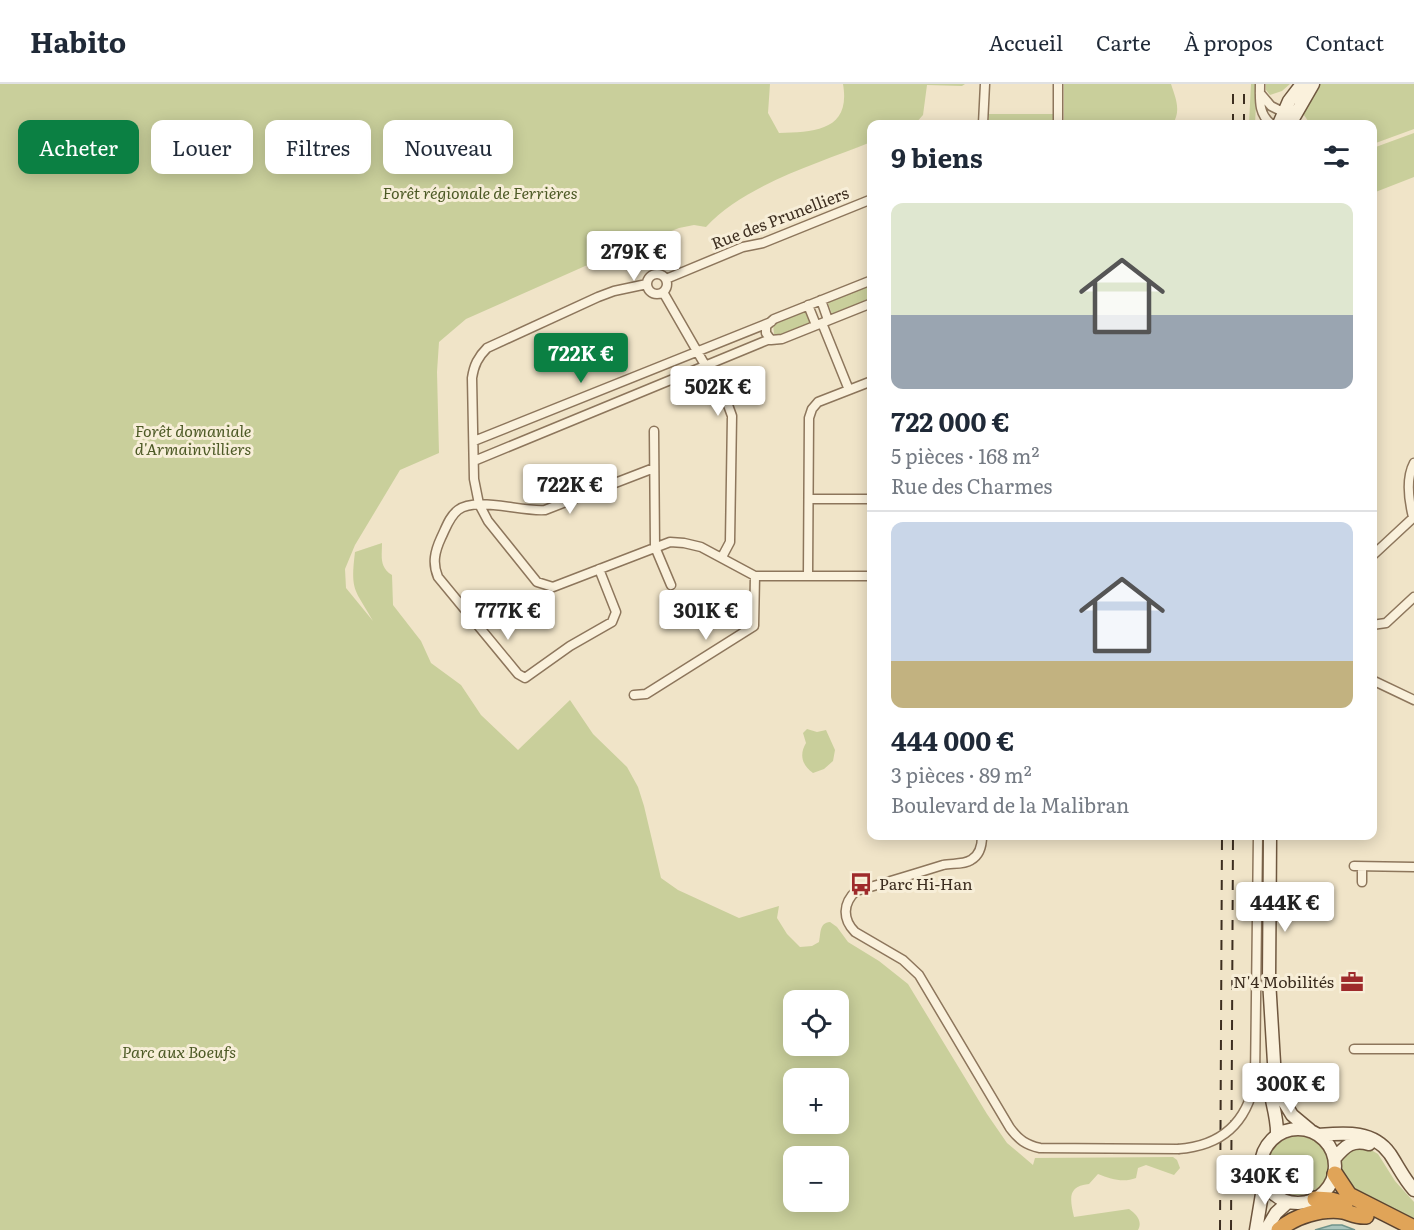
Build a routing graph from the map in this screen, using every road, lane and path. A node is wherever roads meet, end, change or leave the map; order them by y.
1 (985, 84) edge
2 (1058, 84) edge
3 (1302, 84) edge
4 (1312, 84) edge
5 (1260, 88) edge
6 (1284, 118) edge
7 (983, 120) edge
8 (1058, 120) edge
9 (1267, 120) edge
10 (1292, 120) edge
11 (867, 201) edge
12 (666, 279) junction
13 (867, 281) edge
14 (647, 284) junction
15 (663, 292) junction
16 (820, 300) junction
17 (808, 305) junction
18 (867, 305) edge
19 (771, 322) junction
20 (822, 323) junction
21 (770, 339) junction
22 (698, 351) junction
23 (706, 366) junction
24 (867, 383) edge
25 (849, 390) junction
26 (654, 431) dead end
27 (474, 441) junction
28 (474, 461) junction
29 (1414, 463) edge
30 (654, 468) junction
31 (809, 499) junction
32 (867, 499) edge
33 (478, 504) junction
34 (1414, 517) edge
35 (655, 547) junction
36 (1377, 549) edge
37 (722, 557) junction
38 (600, 569) junction
39 (755, 576) junction
40 (808, 576) junction
41 (867, 576) edge
42 (671, 585) dead end
43 (1414, 597) edge
44 (1377, 624) edge
45 (1377, 682) edge
46 (634, 695) dead end
47 (1414, 700) edge
48 (982, 840) edge
49 (1258, 840) edge
50 (1270, 840) edge
51 (1414, 867) edge
52 (1362, 882) dead end
53 (1272, 1031) junction
54 (1367, 1037) dead end
55 (1367, 1048) junction
56 (1354, 1049) dead end
57 (1414, 1049) edge
58 (1315, 1133) junction
59 (1277, 1135) junction
60 (1335, 1166) junction
61 (1264, 1182) junction
62 (1414, 1190) edge
63 (1414, 1197) edge
64 (1315, 1199) junction
65 (1288, 1202) junction
66 (1366, 1215) junction
67 (1414, 1228) edge
68 (1256, 1230) edge
69 (1266, 1230) edge
70 (1279, 1230) edge
71 (1394, 1230) edge

1 - 7 street
2 - 8 street
3 - 6 main road
4 - 10 main road
5 - 6 street
5 - 9 street
11 - 12 street, Rue des Prunelliers
12 - 14 street
12 - 15 street
13 - 16 street
14 - 15 street
14 - 27 street
15 - 22 street
16 - 17 street
16 - 20 street
17 - 19 street
17 - 20 street
18 - 20 street
19 - 21 street
19 - 22 street
20 - 21 street
20 - 25 street
21 - 23 street
22 - 23 street
22 - 27 street
23 - 28 street
23 - 37 street
24 - 25 street
25 - 31 street
26 - 30 street
27 - 28 street
28 - 33 street
29 - 34 street
30 - 33 street
30 - 35 street
31 - 32 street
31 - 40 street
33 - 38 street
33 - 38 street
34 - 36 street
35 - 37 street
35 - 38 street
35 - 42 street
37 - 39 street
39 - 40 street
39 - 46 street
40 - 41 street
43 - 44 street
45 - 47 street
48 - 49 street, bridge
50 - 53 main road
51 - 52 street
53 - 58 main road
53 - 59 main road
54 - 55 street
55 - 56 street
55 - 57 street
58 - 59 main road
58 - 60 main road
58 - 62 main road
59 - 61 main road
60 - 63 main road
60 - 64 main road
60 - 67 highway
61 - 65 main road
61 - 68 main road
64 - 65 main road
64 - 66 highway
65 - 69 main road
66 - 70 highway
66 - 71 highway

